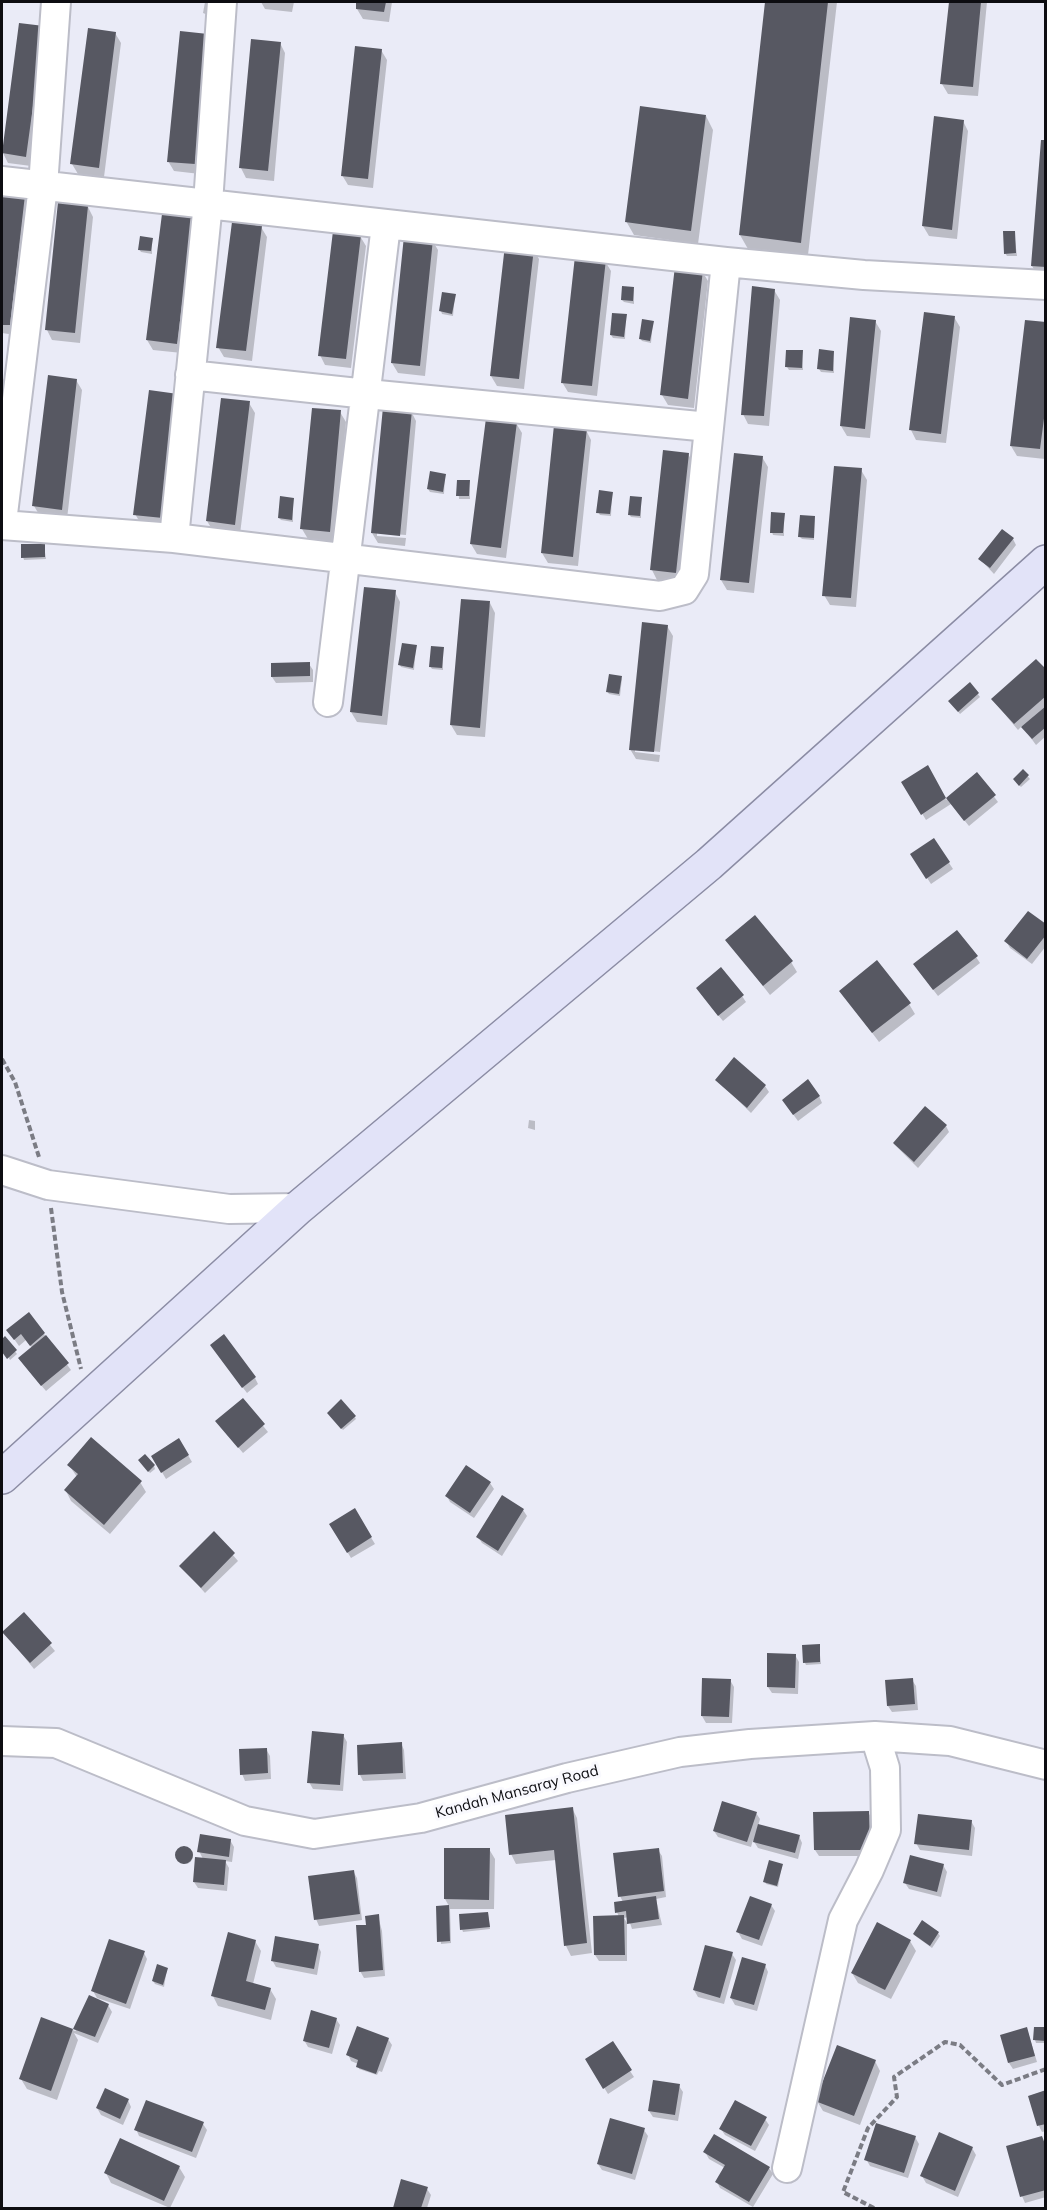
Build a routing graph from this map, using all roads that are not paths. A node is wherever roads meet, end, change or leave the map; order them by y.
1 (56, 2) edge
2 (222, 2) edge
3 (2, 181) edge
4 (43, 186) junction
5 (208, 203) junction
6 (386, 225) junction
7 (726, 262) junction
8 (1046, 285) edge
9 (190, 375) junction
10 (367, 394) junction
11 (709, 427) junction
12 (2, 523) edge
13 (174, 538) junction
14 (348, 558) junction
15 (1046, 562) edge
16 (328, 702) dead end
17 (2, 1170) edge
18 (298, 1208) junction
19 (2, 1477) edge
20 (875, 1736) junction
21 (2, 1741) edge
22 (1045, 1770) edge
23 (787, 2168) dead end

1 - 4 street
2 - 5 street
3 - 4 street
4 - 5 street
4 - 12 street
5 - 6 street
5 - 9 street
6 - 7 street
6 - 10 street
7 - 8 street
7 - 11 street
9 - 10 street
9 - 13 street
10 - 11 street
10 - 14 street
11 - 14 street
12 - 13 street
13 - 14 street
14 - 16 street
15 - 18 main road
17 - 18 street
18 - 19 main road
20 - 21 street, Kandah Mansaray Road
20 - 22 street, Kandah Mansaray Road
20 - 23 street

